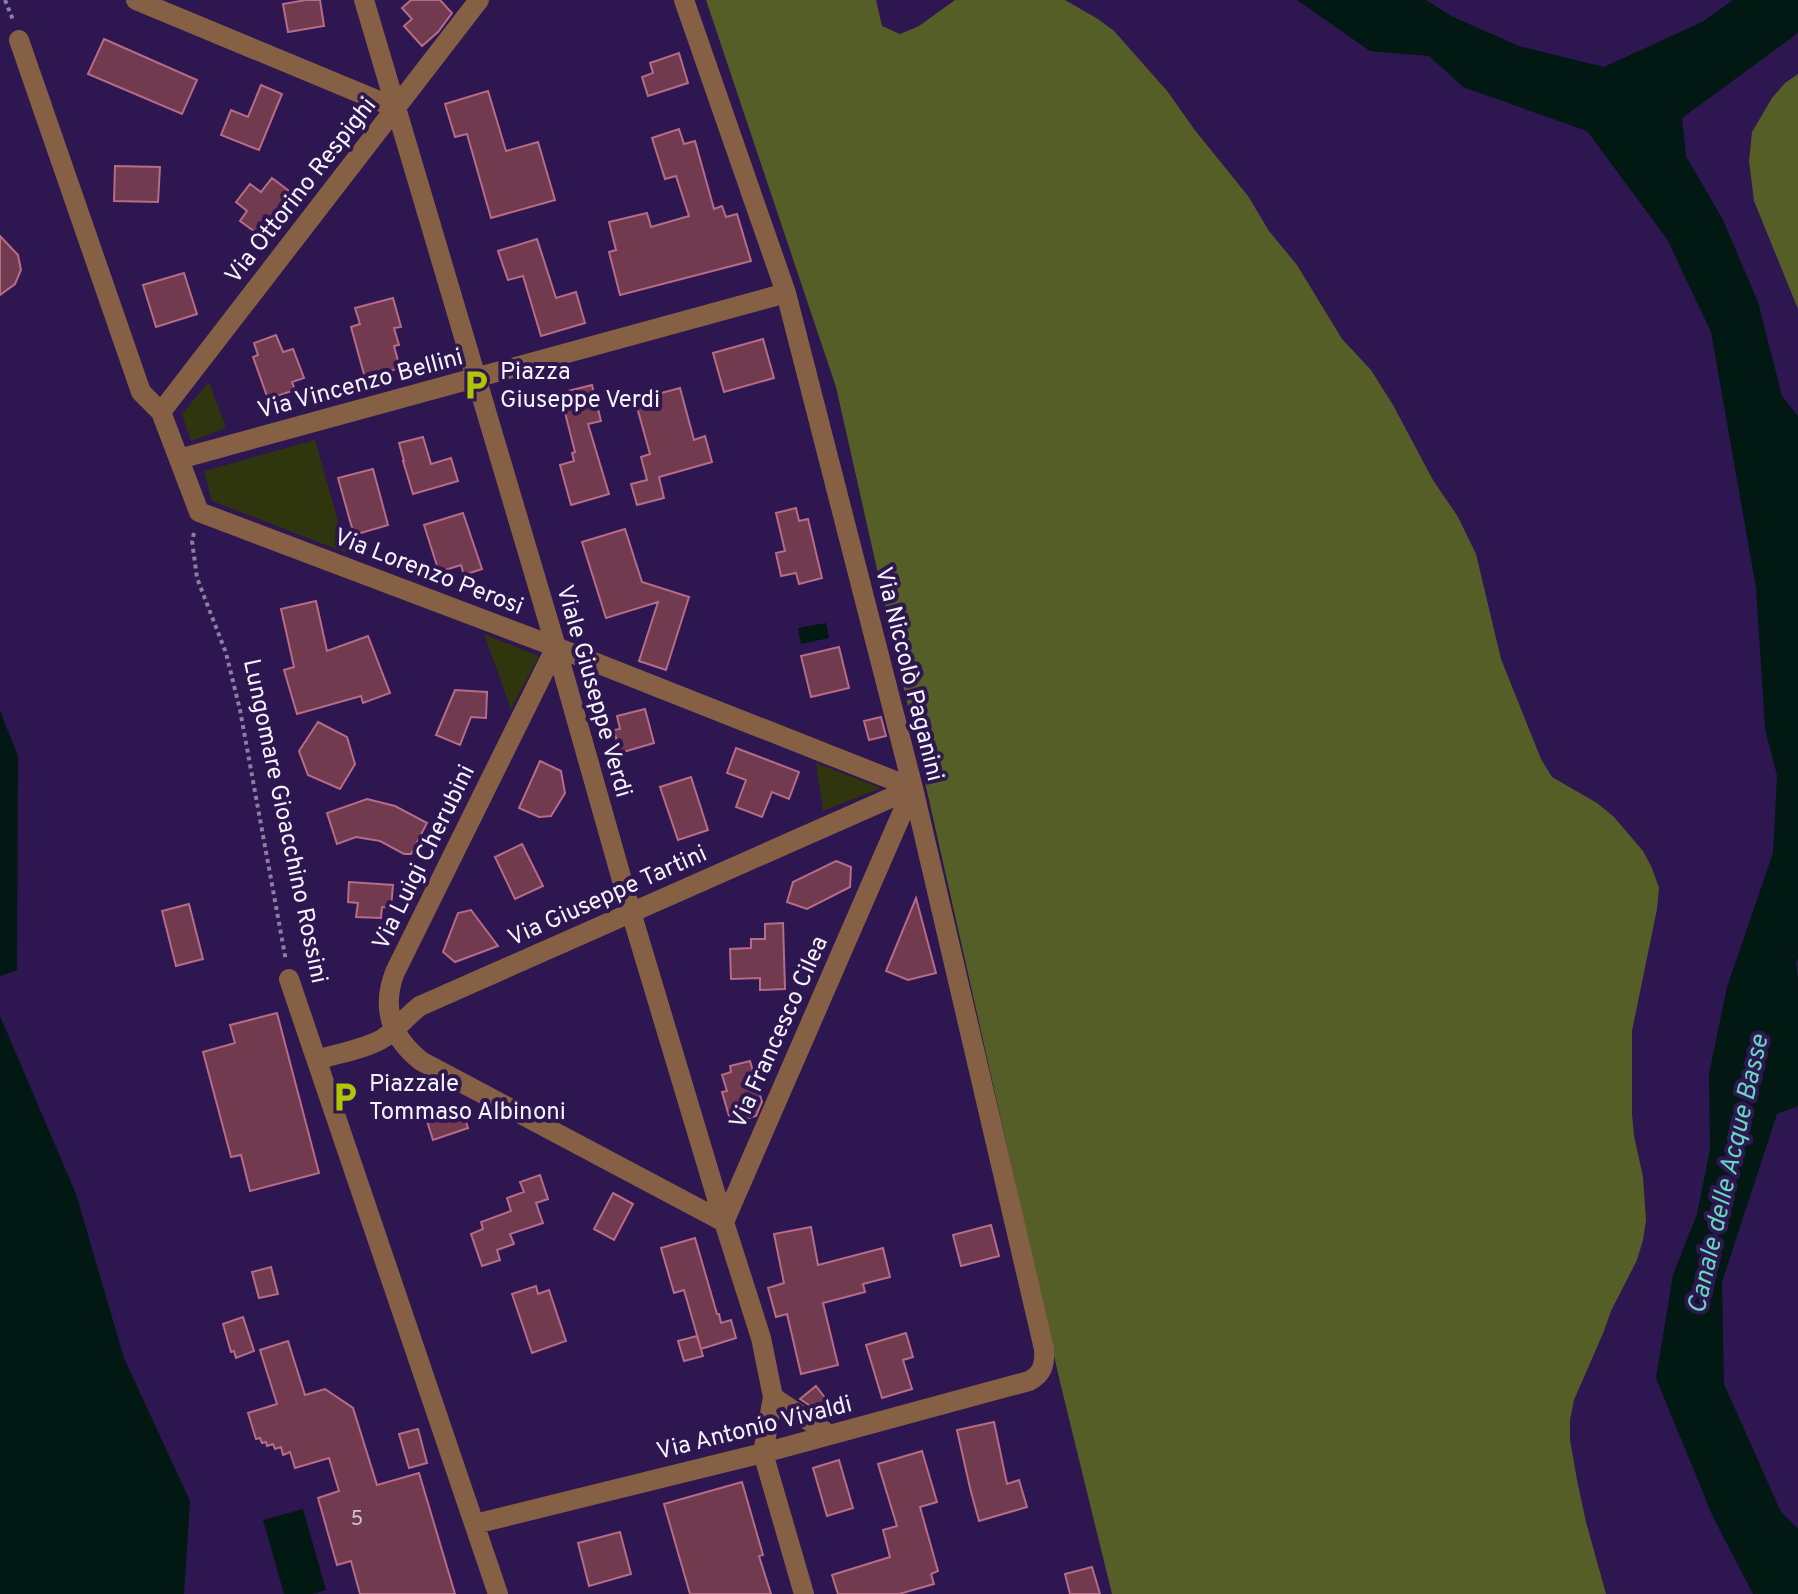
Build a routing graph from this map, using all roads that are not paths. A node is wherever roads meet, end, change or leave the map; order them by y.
1 (136, 0) edge
2 (364, 0) edge
3 (479, 0) edge
4 (684, 0) edge
5 (19, 40) dead end
6 (396, 108) junction
7 (786, 293) junction
8 (477, 378) junction
9 (161, 412) junction
10 (179, 459) junction
11 (556, 647) junction
12 (913, 788) junction
13 (631, 912) junction
14 (289, 979) road end
15 (394, 1028) junction
16 (317, 1060) junction
17 (724, 1222) junction
18 (1042, 1370) joint
19 (773, 1397) junction
20 (830, 1435) junction
21 (763, 1453) junction
22 (475, 1524) junction
23 (498, 1594) edge
24 (804, 1594) edge

1 - 6 street
2 - 6 street, Viale Giuseppe Verdi
3 - 6 street, Via Ottorino Respighi
4 - 7 street, Via Niccolò Paganini
5 - 9 street
6 - 8 street, Viale Giuseppe Verdi
6 - 9 street, Via Ottorino Respighi
7 - 8 street, Via Vincenzo Bellini
7 - 12 street, Via Niccolò Paganini
8 - 10 street, Via Vincenzo Bellini
8 - 11 street, Viale Giuseppe Verdi
9 - 10 street
10 - 11 street, Via Lorenzo Perosi
11 - 12 street, Via Lorenzo Perosi
11 - 13 street, Viale Giuseppe Verdi
11 - 15 street, Via Luigi Cherubini
12 - 13 street, Via Giuseppe Tartini
12 - 17 street, Via Francesco Cilea
12 - 18 street, Via Niccolò Paganini
13 - 15 street, Via Giuseppe Tartini
13 - 17 street, Viale Giuseppe Verdi
14 - 16 street, Lungomare Gioacchino Rossini
15 - 16 street
15 - 17 street
16 - 22 street, Lungomare Gioacchino Rossini
17 - 19 street, Viale Giuseppe Verdi
18 - 20 street, Via Antonio Vivaldi
19 - 20 street
19 - 21 street
20 - 21 street, Via Antonio Vivaldi
21 - 22 street, Via Antonio Vivaldi
21 - 24 street
22 - 23 street, Lungomare Gioacchino Rossini

